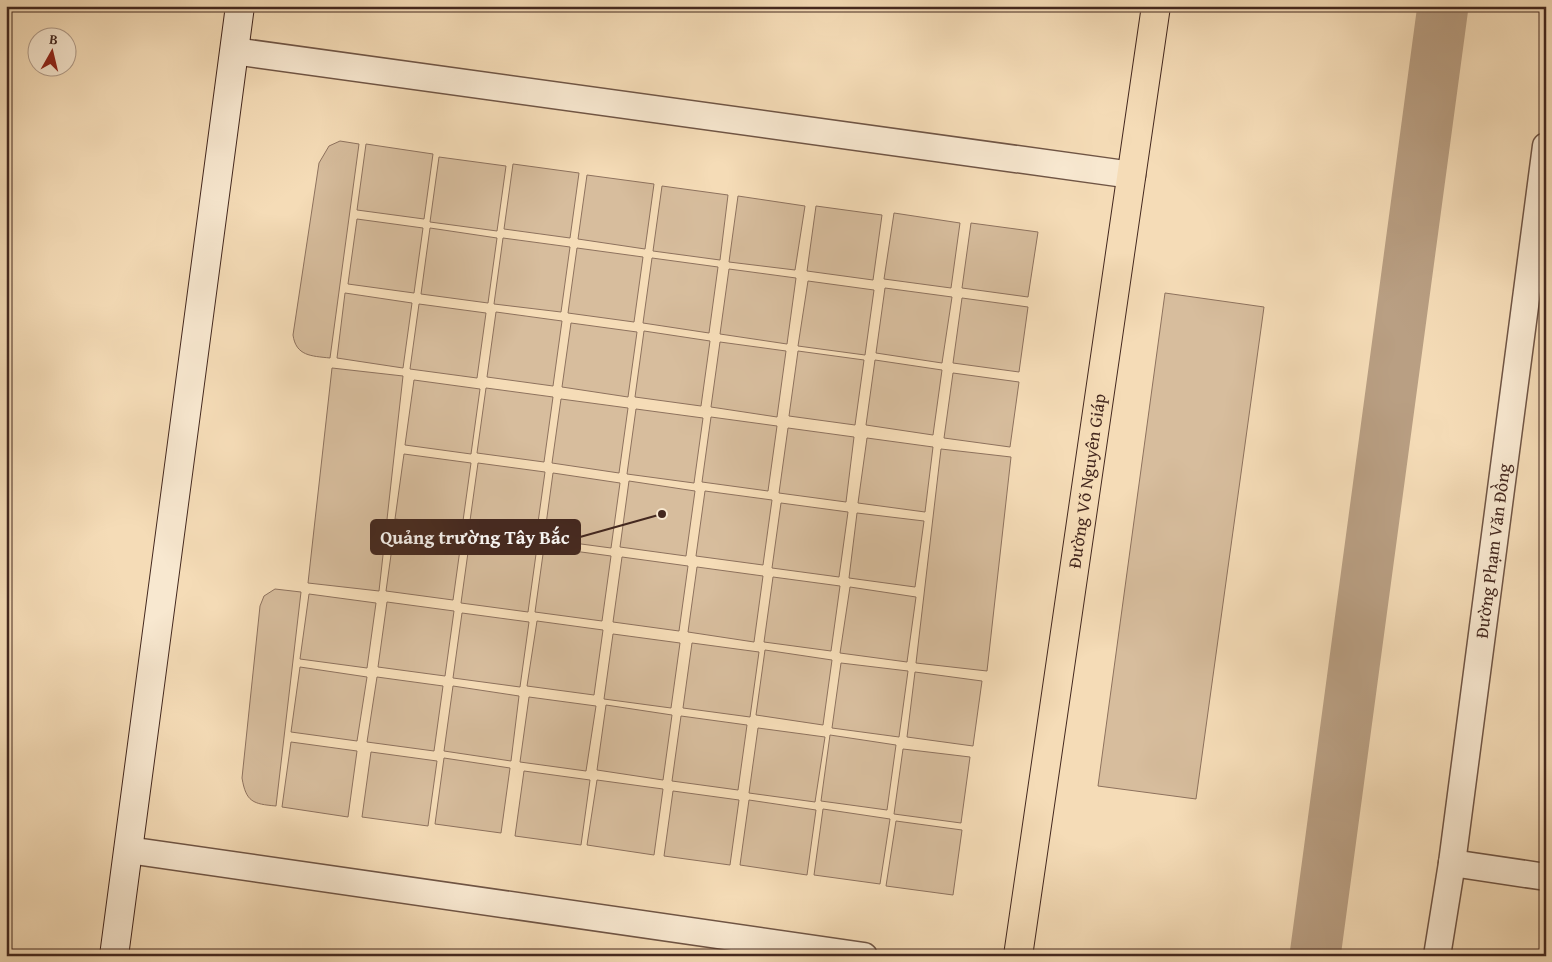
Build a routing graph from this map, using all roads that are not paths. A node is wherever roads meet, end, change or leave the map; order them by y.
1 (240, 6) edge
2 (1156, 6) edge
3 (234, 51) junction
4 (1546, 146) edge
5 (1132, 175) junction
6 (128, 850) junction
7 (1452, 864) junction
8 (1546, 877) edge
9 (114, 956) edge
10 (864, 956) edge
11 (1018, 956) edge
12 (1437, 956) edge

1 - 3 street
2 - 5 main road, Đường Võ Nguyên Giáp
3 - 5 street
3 - 6 street
4 - 7 street, Đường Phạm Văn Đồng
5 - 11 main road, Đường Võ Nguyên Giáp
6 - 9 street
6 - 10 street
7 - 8 street
7 - 12 street, Đường Phạm Văn Đồng

